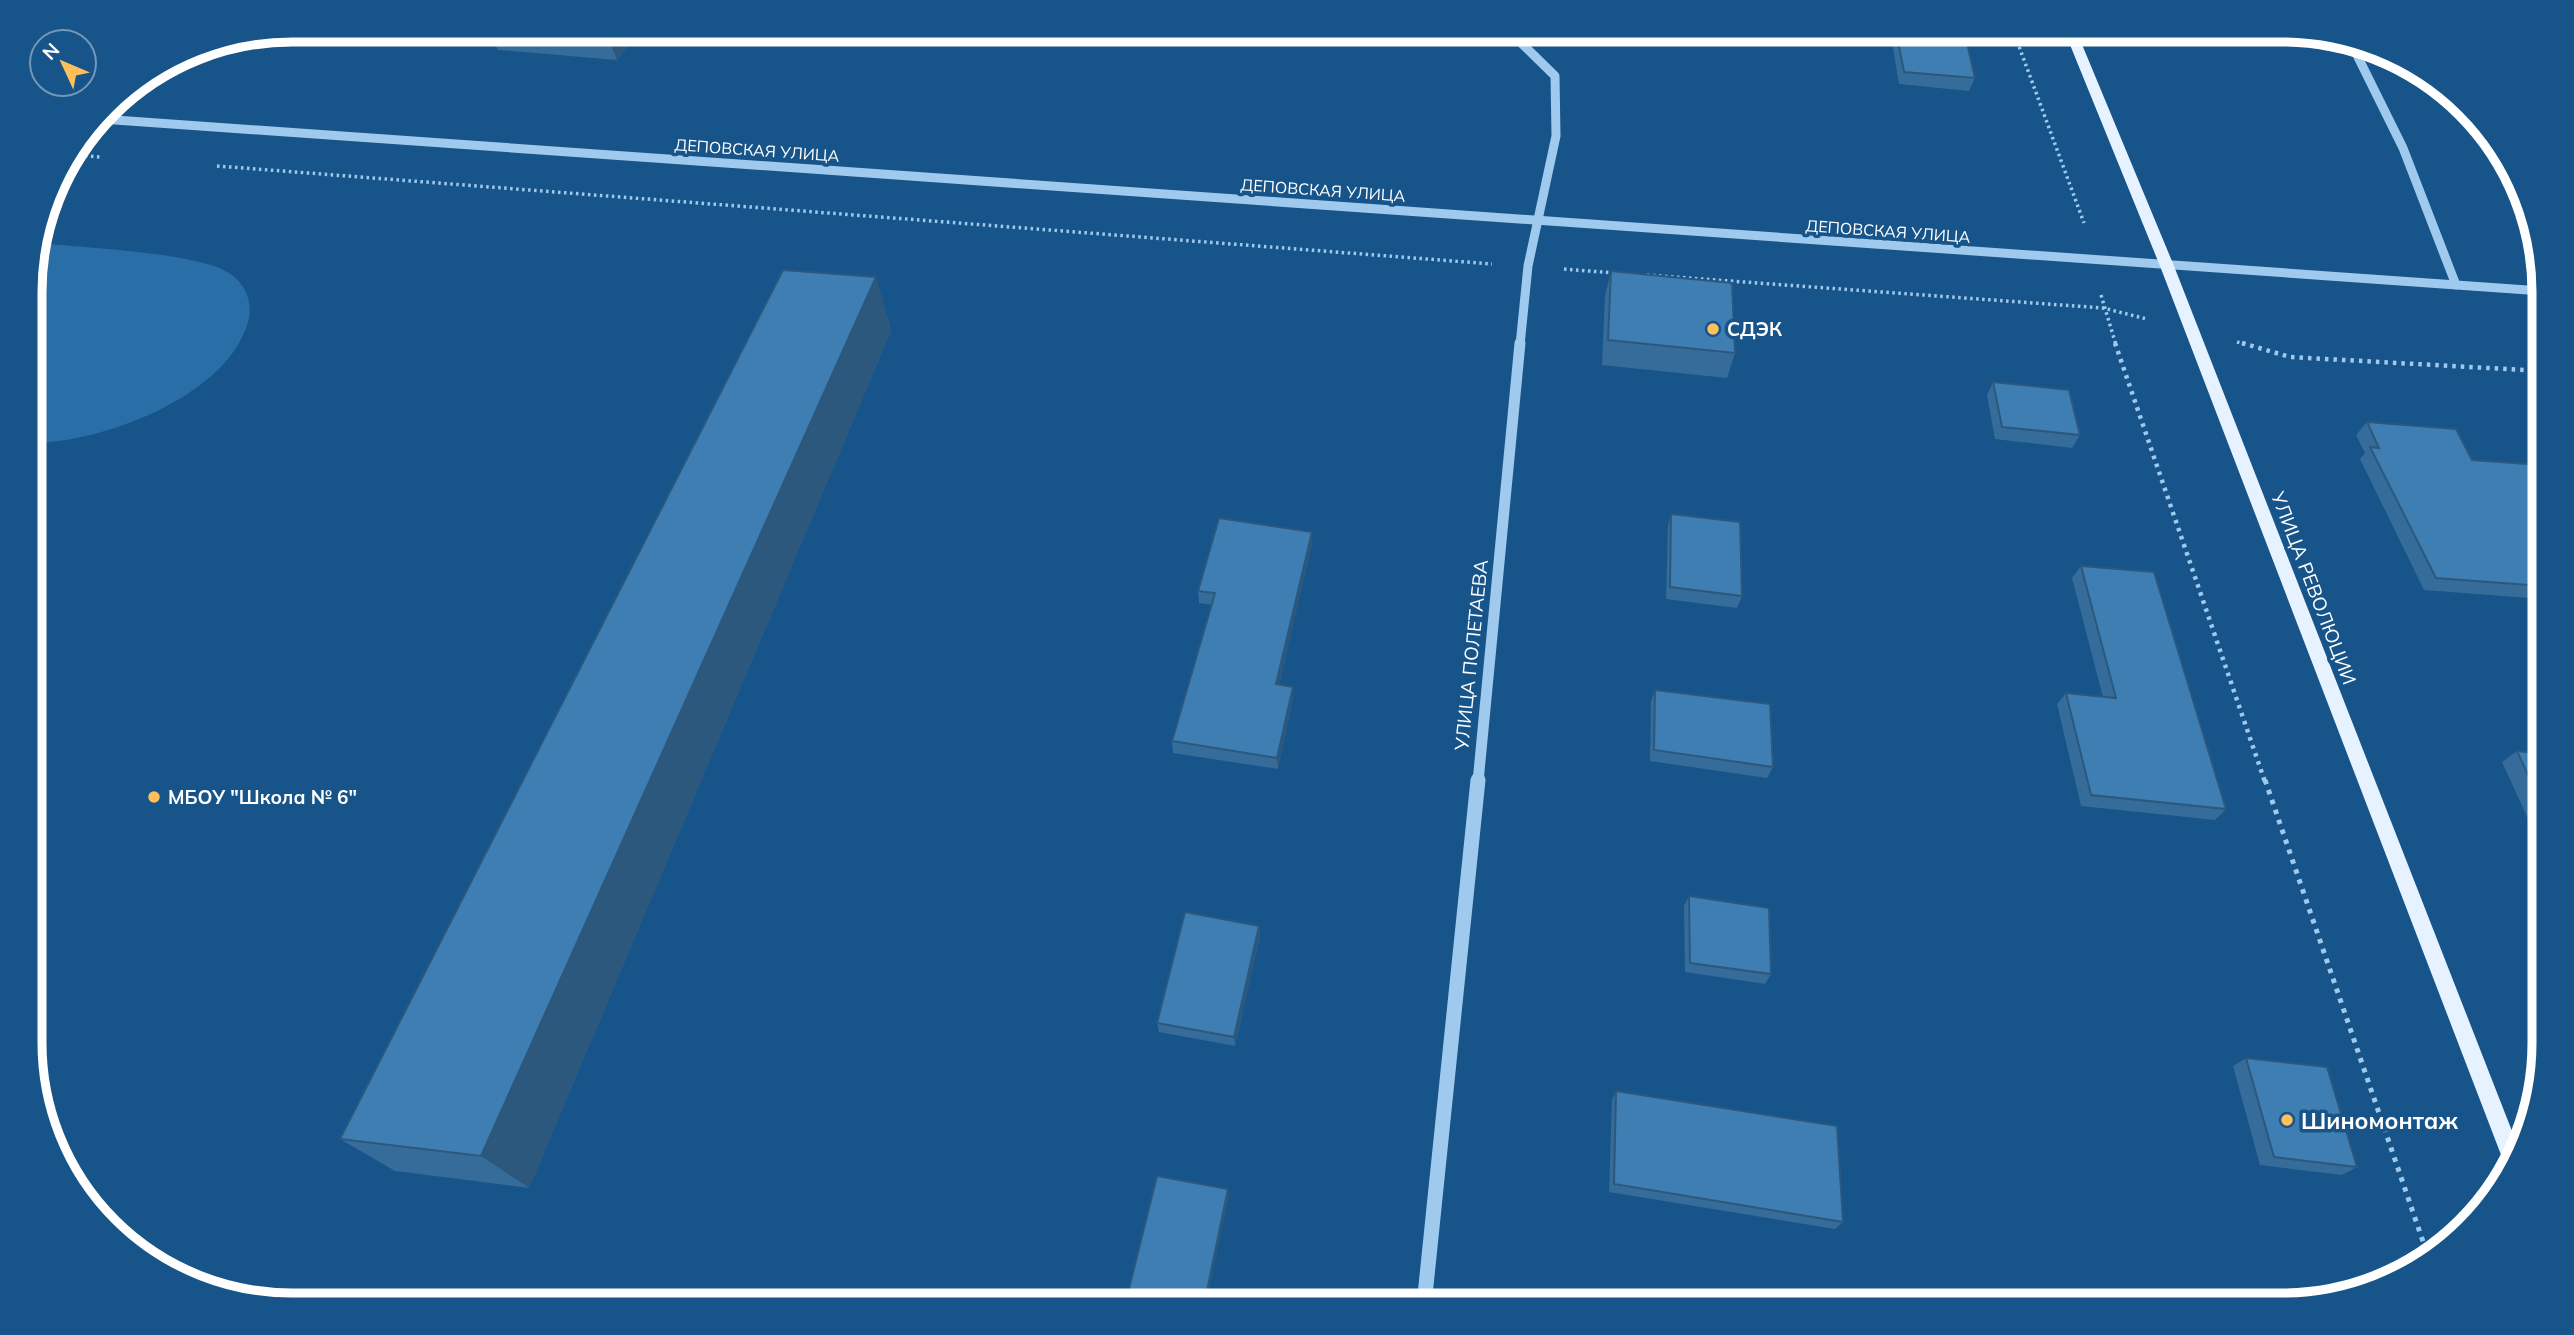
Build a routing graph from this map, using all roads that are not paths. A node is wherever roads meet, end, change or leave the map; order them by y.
1 (1520, 42) edge
2 (2075, 42) edge
3 (2356, 53) edge
4 (111, 120) edge
5 (1537, 221) junction
6 (2167, 267) junction
7 (2456, 285) junction
8 (2532, 290) edge
9 (2508, 1149) edge
10 (1425, 1293) edge

1 - 5 street, УЛИЦА ПОЛЕТАЕВА
2 - 6 main road, УЛИЦА РЕВОЛЮЦИИ
3 - 7 street
4 - 5 street, ДЕПОВСКАЯ УЛИЦА
5 - 6 street, ДЕПОВСКАЯ УЛИЦА
5 - 10 street, УЛИЦА ПОЛЕТАЕВА
6 - 7 street, ДЕПОВСКАЯ УЛИЦА
6 - 9 main road, УЛИЦА РЕВОЛЮЦИИ
7 - 8 street, ДЕПОВСКАЯ УЛИЦА

